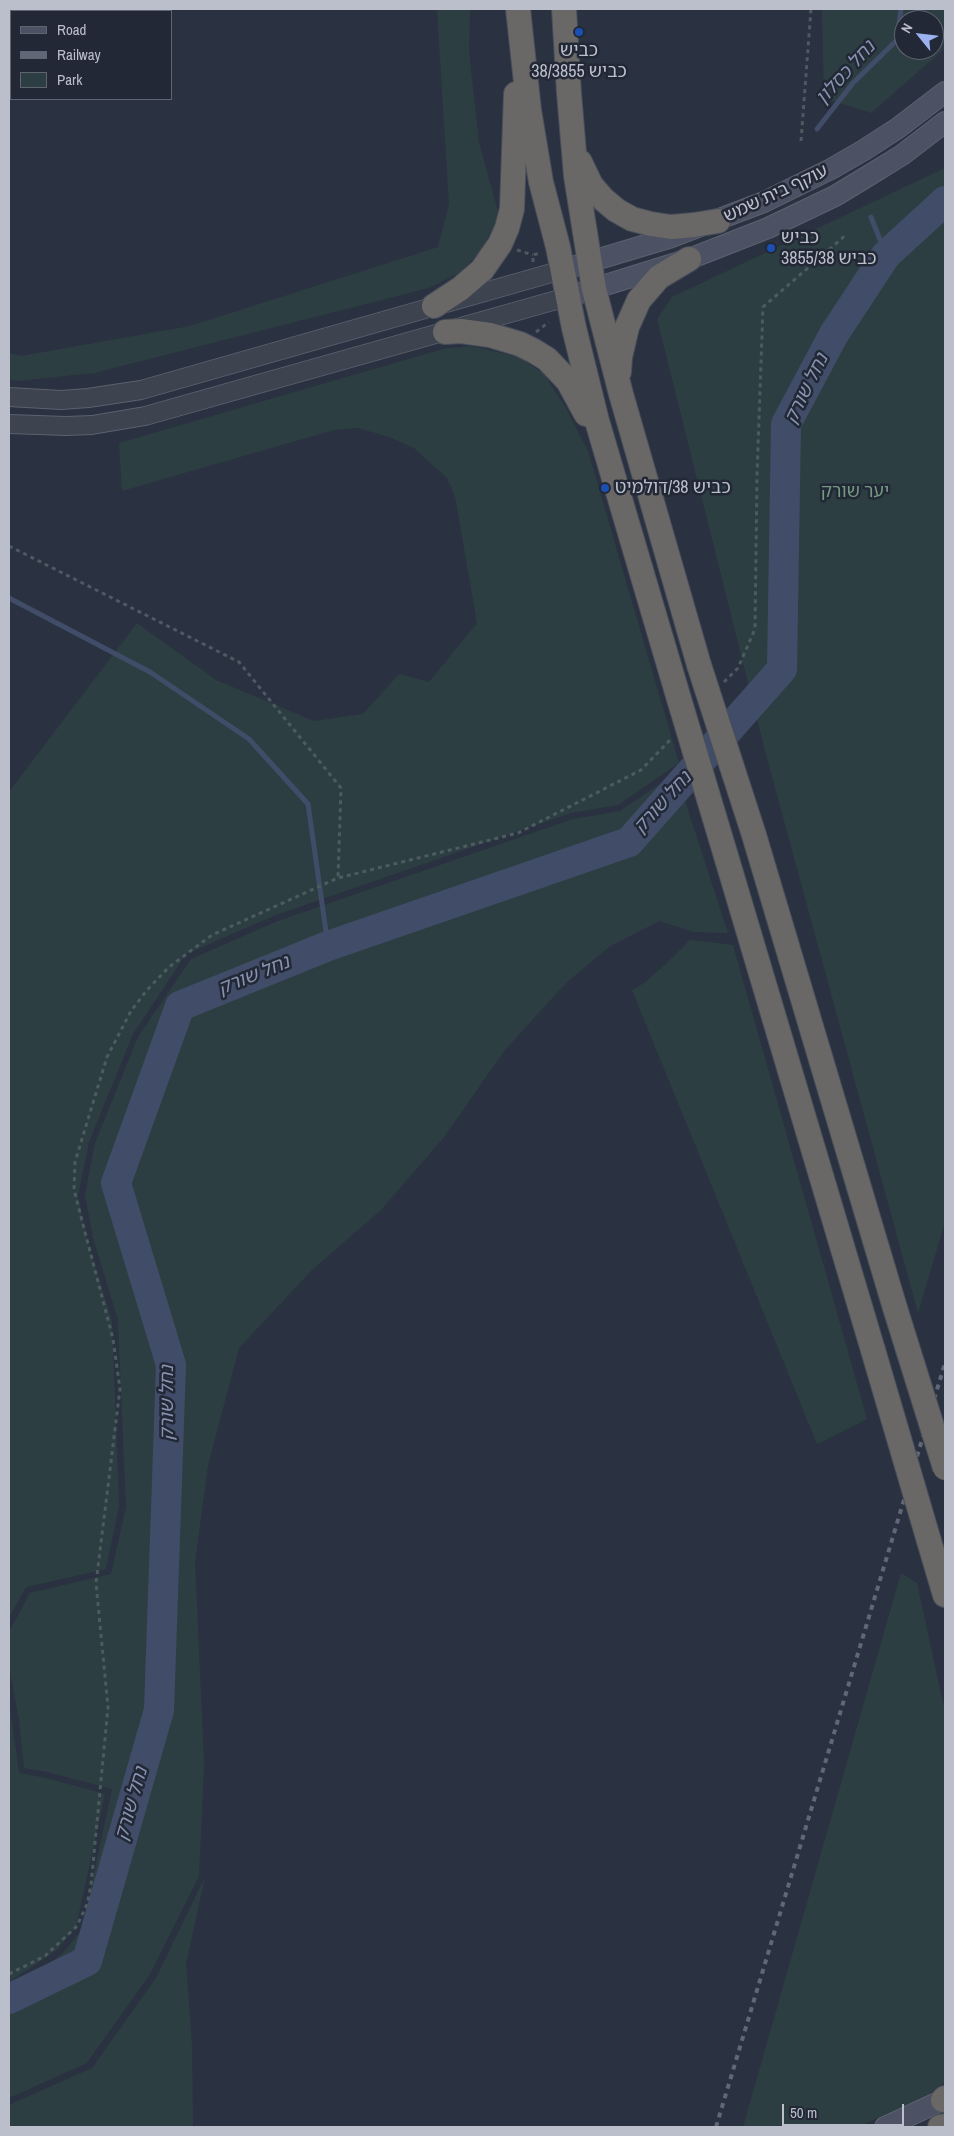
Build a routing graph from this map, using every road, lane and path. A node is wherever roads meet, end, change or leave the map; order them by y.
1 (564, 9) edge
2 (811, 9) edge
3 (518, 14) edge
4 (945, 92) edge
5 (945, 122) edge
6 (572, 131) junction
7 (801, 141) dead end
8 (718, 221) junction
9 (689, 259) junction
10 (589, 262) junction
11 (562, 270) junction
12 (594, 289) junction
13 (567, 297) junction
14 (434, 306) junction
15 (445, 332) junction
16 (621, 394) junction
17 (9, 397) edge
18 (9, 424) edge
19 (608, 458) junction
20 (9, 546) edge
21 (945, 1468) edge
22 (945, 1595) edge
23 (9, 1974) edge
24 (945, 2099) edge
25 (945, 2125) edge
26 (885, 2127) edge
27 (939, 2127) edge

1 - 6 highway
2 - 7 path
3 - 11 highway
3 - 14 highway
4 - 8 main road, עוקף בית שמש
5 - 9 main road, עוקף בית שמש
6 - 8 highway
6 - 10 highway
8 - 10 main road, עוקף בית שמש
9 - 12 main road, עוקף בית שמש
9 - 16 highway
10 - 11 main road, עוקף בית שמש
10 - 12 highway
11 - 13 highway
11 - 14 street
12 - 13 main road, עוקף בית שמש
12 - 16 highway
13 - 15 street
13 - 19 highway
14 - 17 street
15 - 18 street
15 - 19 highway
16 - 21 highway, bridge
19 - 22 highway, bridge
20 - 23 path
24 - 26 main road
25 - 27 highway

